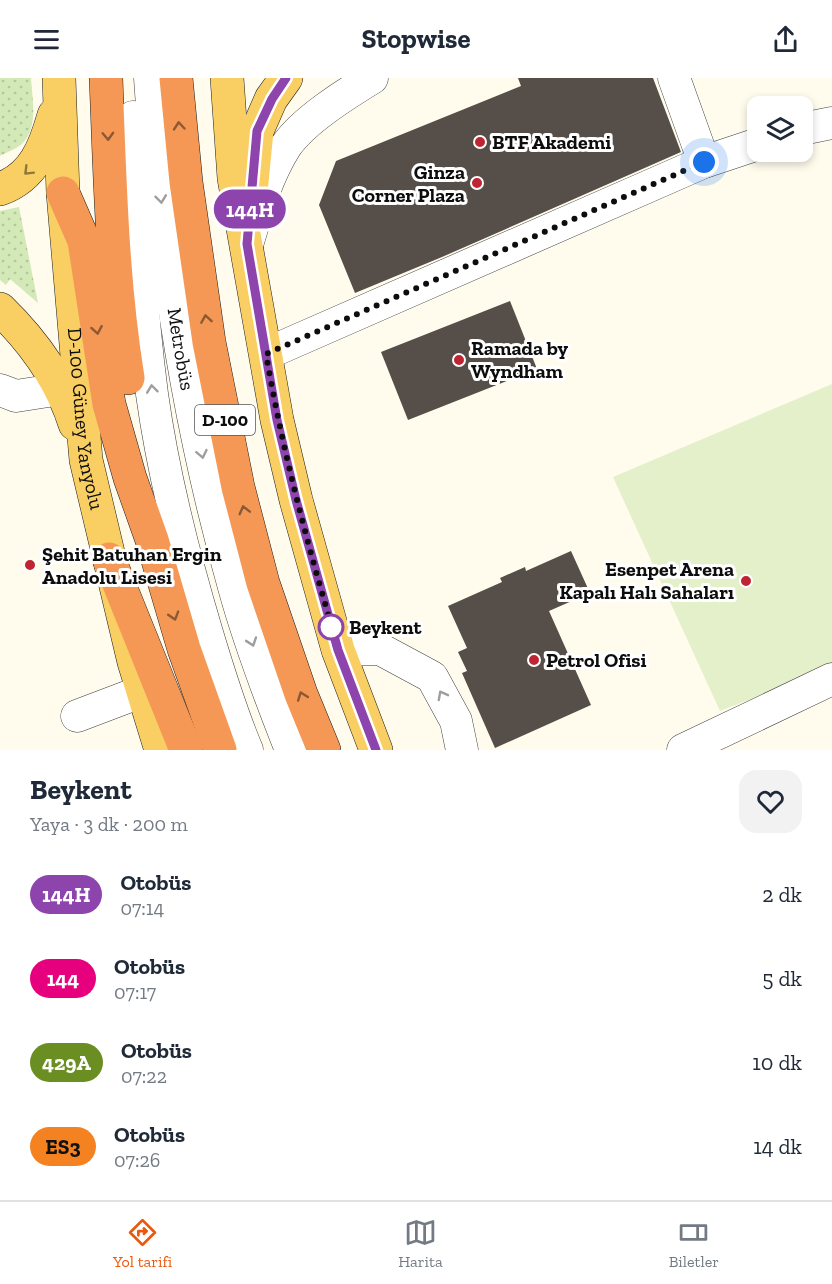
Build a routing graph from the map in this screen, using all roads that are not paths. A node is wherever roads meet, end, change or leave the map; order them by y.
1 (59, 78) edge
2 (106, 78) edge
3 (133, 78) edge
4 (150, 78) edge
5 (176, 78) edge
6 (227, 78) edge
7 (286, 78) edge
8 (372, 78) edge
9 (674, 78) edge
10 (832, 123) edge
11 (813, 127) edge
12 (747, 148) edge
13 (704, 162) junction
14 (0, 189) edge
15 (63, 193) junction
16 (247, 244) junction
17 (0, 309) edge
18 (266, 354) junction
19 (61, 389) junction
20 (0, 390) edge
21 (86, 460) junction
22 (152, 540) junction
23 (110, 559) junction
24 (338, 650) junction
25 (832, 679) edge
26 (143, 691) junction
27 (77, 716) dead end
28 (167, 750) edge
29 (220, 750) edge
30 (247, 750) edge
31 (291, 750) edge
32 (324, 750) edge
33 (376, 750) edge
34 (462, 750) edge
35 (683, 750) edge

1 -> 14 main road
1 - 15 main road, D-100 Güney Yanyolu
2 -> 22 highway
30 -> 3 street, Metrobüs
4 -> 31 street, Metrobüs
32 -> 5 highway, D-100
6 - 16 main road
7 - 16 main road
8 - 16 street
9 - 13 street
10 - 11 street
12 - 13 street
13 - 18 street
15 - 21 main road, D-100 Güney Yanyolu
15 -> 22 highway
16 - 18 main road
17 - 19 main road
18 - 24 main road
19 - 20 street
19 - 21 main road
21 - 23 main road, D-100 Güney Yanyolu
22 -> 29 highway
23 - 26 main road, D-100 Güney Yanyolu
23 - 28 highway
24 - 33 main road
34 -> 24 street
25 - 35 street
26 - 27 street
26 - 28 main road, D-100 Güney Yanyolu

